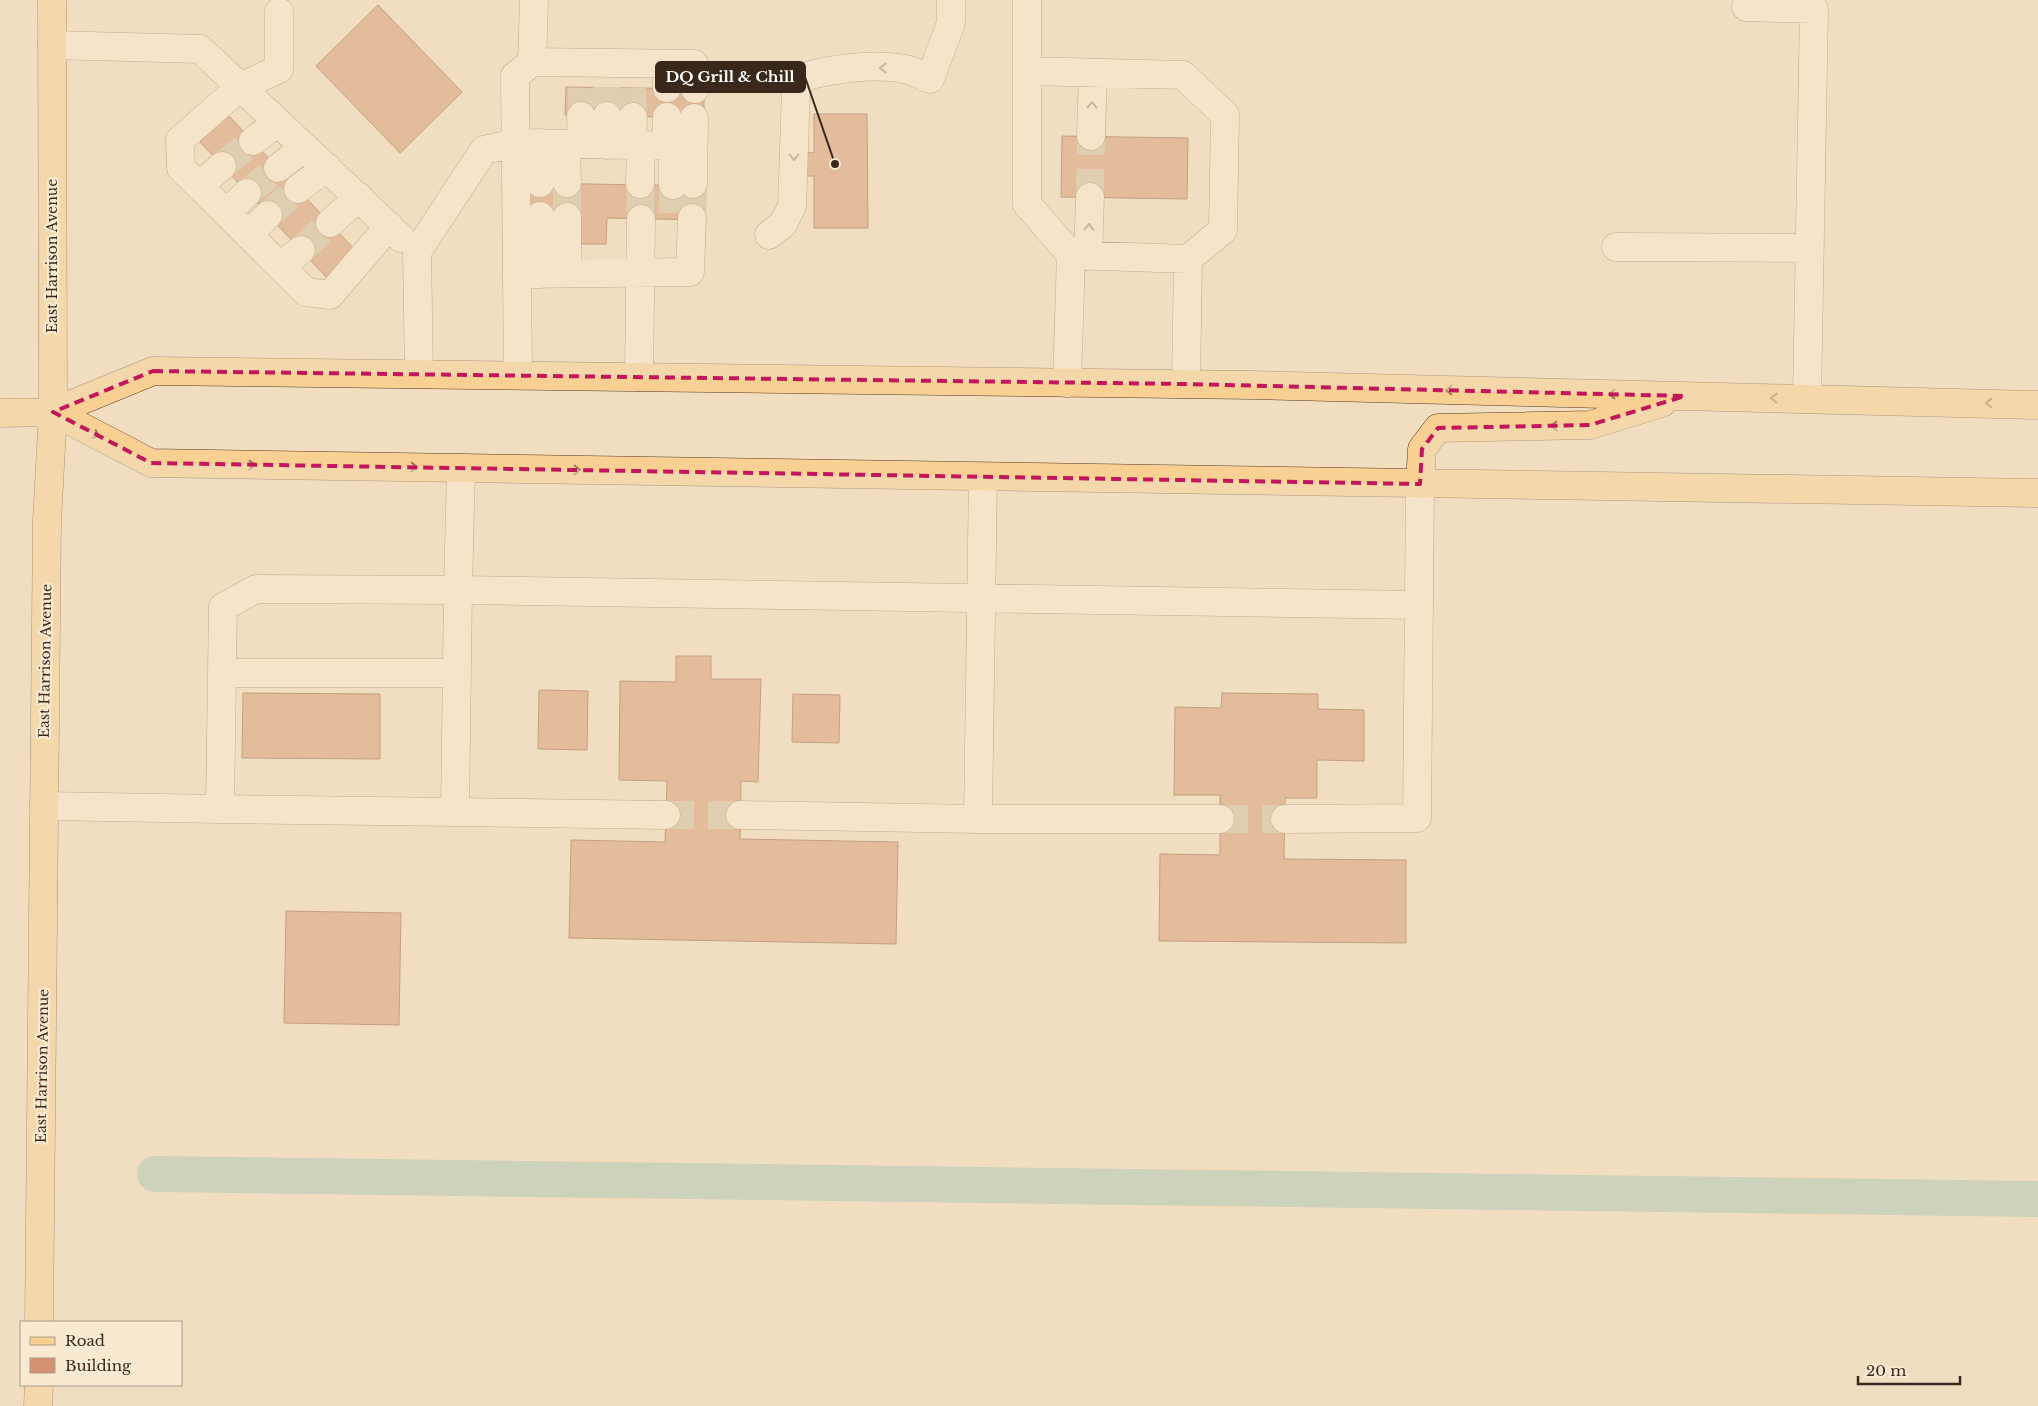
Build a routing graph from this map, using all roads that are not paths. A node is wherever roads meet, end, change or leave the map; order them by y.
1 (52, 0) edge
2 (534, 0) edge
3 (951, 0) edge
4 (1027, 0) edge
5 (1746, 7) dead end
6 (279, 12) dead end
7 (52, 45) junction
8 (532, 62) junction
9 (1027, 71) junction
10 (1093, 73) junction
11 (240, 86) junction
12 (695, 89) dead end
13 (667, 117) dead end
14 (694, 118) dead end
15 (278, 122) junction
16 (1091, 136) tunnel mouth
17 (253, 141) tunnel mouth
18 (616, 145) junction
19 (305, 147) junction
20 (222, 166) tunnel mouth
21 (327, 167) junction
22 (278, 168) tunnel mouth
23 (540, 183) dead end
24 (567, 183) dead end
25 (666, 184) dead end
26 (199, 186) junction
27 (298, 189) tunnel mouth
28 (248, 193) tunnel mouth
29 (359, 197) junction
30 (1090, 197) tunnel mouth
31 (227, 213) junction
32 (268, 215) tunnel mouth
33 (540, 216) tunnel mouth
34 (568, 217) tunnel mouth
35 (330, 223) tunnel mouth
36 (389, 226) junction
37 (248, 235) junction
38 (769, 235) dead end
39 (1616, 247) dead end
40 (1809, 248) junction
41 (417, 252) junction
42 (1080, 256) junction
43 (1188, 260) junction
44 (567, 273) junction
45 (656, 273) junction
46 (528, 274) junction
47 (419, 374) junction
48 (518, 375) junction
49 (639, 377) junction
50 (1067, 383) junction
51 (1186, 384) junction
52 (1685, 396) junction
53 (1807, 399) junction
54 (2038, 405) edge
55 (53, 412) junction
56 (0, 413) edge
57 (461, 468) junction
58 (983, 477) junction
59 (1420, 484) junction
60 (2038, 493) edge
61 (458, 590) junction
62 (981, 597) junction
63 (1419, 605) junction
64 (223, 673) junction
65 (458, 673) junction
66 (44, 806) junction
67 (220, 809) junction
68 (455, 812) junction
69 (666, 815) tunnel mouth
70 (740, 815) tunnel mouth
71 (978, 818) junction
72 (1220, 819) tunnel mouth
73 (1285, 819) tunnel mouth
74 (39, 1321) edge
75 (38, 1386) edge
76 (38, 1406) edge

1 - 7 main road, East Harrison Avenue
2 - 8 lane
3 -> 38 lane
4 - 9 lane
5 - 40 lane
6 - 11 lane
7 - 11 lane
7 - 55 main road, East Harrison Avenue
8 - 12 lane
8 - 18 lane
9 - 10 lane
9 - 42 lane
16 -> 10 lane
10 - 43 lane
11 - 15 lane
11 - 26 lane
13 - 18 lane
14 - 18 lane
15 - 17 lane
15 - 19 lane
18 - 18 lane
18 - 23 lane
18 - 24 lane
18 - 25 lane
18 - 41 lane
18 - 46 lane
19 - 21 lane
19 - 22 lane
20 - 26 lane
21 - 27 lane
21 - 29 lane
26 - 31 lane
28 - 31 lane
29 - 35 lane
29 - 36 lane
42 -> 30 lane
31 - 37 lane
32 - 37 lane
33 - 46 lane
34 - 44 lane
36 - 37 lane
36 - 41 lane
39 - 40 lane
40 - 53 lane
41 - 47 lane
42 - 43 lane
42 - 50 lane
43 - 51 lane
44 - 45 lane
44 - 46 lane
45 - 45 lane
45 - 49 lane
46 - 48 lane
47 - 48 main road
47 - 55 main road
48 - 49 main road
49 - 50 main road
50 - 51 main road
52 -> 51 main road
53 -> 52 main road
52 -> 59 main road
54 -> 53 main road
55 - 56 main road
55 -> 57 main road
55 - 66 main road, East Harrison Avenue
57 -> 58 main road
57 - 61 lane
58 - 59 main road
58 - 62 lane
59 - 60 main road
59 - 63 lane
61 - 62 lane
61 - 64 lane
61 - 65 lane
62 - 63 lane
62 - 71 lane
63 - 73 lane
64 - 65 lane
64 - 67 lane
65 - 68 lane
66 - 67 lane
66 - 74 main road, East Harrison Avenue
67 - 68 lane
68 - 69 lane
70 - 71 lane
71 - 72 lane
75 - 76 main road

